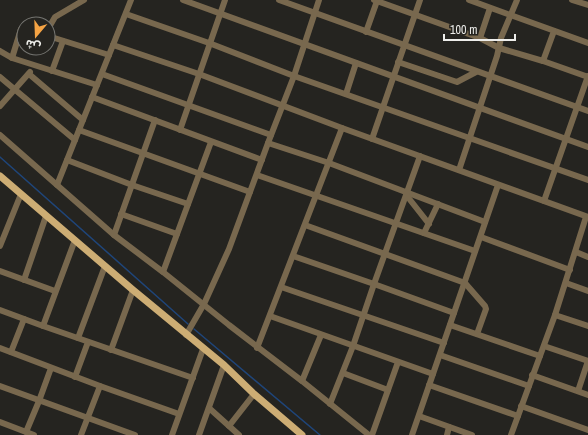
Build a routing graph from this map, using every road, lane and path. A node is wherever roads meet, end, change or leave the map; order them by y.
1 (84, 0) edge
2 (131, 0) edge
3 (183, 0) edge
4 (225, 0) edge
5 (279, 0) edge
6 (319, 0) edge
7 (420, 0) edge
8 (469, 0) edge
9 (517, 0) edge
10 (572, 0) edge
11 (376, 1) edge
12 (588, 5) edge
13 (490, 8) junction
14 (220, 13) junction
15 (315, 13) junction
16 (126, 14) junction
17 (512, 14) junction
18 (415, 15) junction
19 (56, 16) edge
20 (554, 31) junction
21 (366, 32) junction
22 (480, 38) junction
23 (56, 39) edge
24 (62, 41) junction
25 (209, 43) junction
26 (588, 43) edge
27 (16, 45) edge
28 (113, 45) junction
29 (305, 45) junction
30 (404, 45) junction
31 (499, 48) junction
32 (0, 51) edge
33 (109, 55) junction
34 (12, 58) junction
35 (543, 61) junction
36 (398, 62) junction
37 (356, 63) junction
38 (32, 64) junction
39 (52, 71) junction
40 (476, 72) junction
41 (29, 74) junction
42 (102, 74) junction
43 (199, 74) junction
44 (0, 76) edge
45 (294, 76) junction
46 (393, 76) junction
47 (490, 76) junction
48 (588, 77) edge
49 (97, 85) junction
50 (15, 89) junction
51 (346, 94) junction
52 (92, 97) junction
53 (283, 105) junction
54 (0, 106) edge
55 (189, 106) junction
56 (382, 107) junction
57 (577, 107) junction
58 (479, 108) junction
59 (588, 111) edge
60 (83, 120) junction
61 (155, 120) junction
62 (342, 128) junction
63 (79, 130) junction
64 (180, 130) junction
65 (271, 134) junction
66 (0, 135) edge
67 (470, 137) junction
68 (565, 138) junction
69 (372, 139) junction
70 (75, 140) junction
71 (211, 142) junction
72 (268, 143) junction
73 (588, 147) edge
74 (144, 153) junction
75 (420, 156) junction
76 (67, 160) junction
77 (262, 160) junction
78 (329, 163) junction
79 (555, 168) junction
80 (459, 170) junction
81 (199, 174) junction
82 (257, 175) junction
83 (0, 176) edge
84 (588, 180) edge
85 (57, 185) junction
86 (132, 185) junction
87 (498, 185) junction
88 (250, 192) junction
89 (21, 194) junction
90 (407, 195) junction
91 (316, 196) junction
92 (544, 201) junction
93 (188, 204) junction
94 (438, 204) junction
95 (121, 214) junction
96 (46, 216) junction
97 (587, 217) edge
98 (486, 222) junction
99 (397, 224) junction
100 (429, 224) junction
101 (305, 225) junction
102 (424, 233) junction
103 (177, 234) junction
104 (2, 235) edge
105 (114, 235) junction
106 (481, 237) junction
107 (75, 240) junction
108 (0, 246) edge
109 (476, 251) junction
110 (576, 252) junction
111 (385, 254) junction
112 (293, 256) junction
113 (588, 257) edge
114 (105, 266) junction
115 (570, 270) junction
116 (0, 271) edge
117 (163, 272) junction
118 (24, 280) junction
119 (465, 283) junction
120 (566, 283) junction
121 (374, 284) junction
122 (281, 287) junction
123 (133, 290) junction
124 (55, 291) junction
125 (588, 291) edge
126 (204, 304) junction
127 (0, 310) edge
128 (454, 313) junction
129 (363, 315) junction
130 (555, 315) junction
131 (270, 316) junction
132 (24, 319) junction
133 (450, 325) junction
134 (43, 326) junction
135 (588, 326) edge
136 (477, 334) junction
137 (186, 335) junction
138 (321, 335) junction
139 (78, 338) junction
140 (88, 342) junction
141 (444, 343) junction
142 (353, 346) junction
143 (544, 346) junction
144 (0, 348) edge
145 (257, 348) junction
146 (203, 349) junction
147 (111, 350) junction
148 (11, 352) junction
149 (440, 355) junction
150 (540, 356) junction
151 (588, 361) edge
152 (398, 362) junction
153 (224, 365) junction
154 (51, 368) junction
155 (342, 373) junction
156 (433, 374) junction
157 (532, 376) junction
158 (75, 377) junction
159 (192, 378) junction
160 (302, 381) junction
161 (429, 385) junction
162 (0, 386) edge
163 (100, 386) junction
164 (529, 386) junction
165 (388, 390) junction
166 (578, 391) junction
167 (254, 394) junction
168 (588, 395) edge
169 (39, 401) junction
170 (330, 404) junction
171 (521, 406) junction
172 (209, 408) junction
173 (179, 414) junction
174 (419, 416) junction
175 (518, 416) junction
176 (88, 418) junction
177 (0, 422) edge
178 (229, 426) junction
179 (450, 427) junction
180 (588, 430) edge
181 (26, 432) junction
182 (301, 434) edge
183 (34, 435) edge
184 (81, 435) edge
185 (135, 435) edge
186 (172, 435) edge
187 (199, 435) edge
188 (239, 435) edge
189 (369, 435) edge
190 (372, 435) edge
191 (412, 435) edge
192 (447, 435) edge
193 (472, 435) edge
194 (511, 435) edge

1 - 19 street
2 - 16 street
3 - 14 street
4 - 14 street
5 - 15 street
6 - 15 street
7 - 18 street
8 - 13 street
9 - 17 street
10 - 12 street
11 - 18 street
11 - 21 street
13 - 17 street
13 - 22 street
14 - 25 street
14 - 29 street
15 - 21 street
15 - 29 street
16 - 25 street
16 - 28 street
17 - 20 street
17 - 31 street
18 - 22 street
18 - 30 street
20 - 26 street
20 - 35 street
21 - 30 street
22 - 31 street
23 - 24 street
24 - 33 street
24 - 39 street
25 - 43 street
25 - 45 street
27 - 34 street
28 - 33 street
28 - 43 street
29 - 37 street
29 - 45 street
30 - 36 street
30 - 40 street
31 - 35 street
31 - 47 street
32 - 34 street
33 - 42 street
34 - 38 street
35 - 48 street
36 - 40 street
36 - 46 street
37 - 46 street
37 - 51 street
38 - 39 street
38 - 41 street
39 - 49 street
40 - 47 street
41 - 50 street
41 - 60 street
42 - 49 street
42 - 55 street
43 - 53 street
43 - 55 street
44 - 50 street
45 - 51 street
45 - 53 street
46 - 56 street
46 - 58 street
47 - 57 street
47 - 58 street
48 - 57 street
49 - 52 street
50 - 54 street
50 - 70 street
51 - 56 street
52 - 60 street
52 - 61 street
53 - 62 street
53 - 65 street
55 - 64 street
55 - 65 street
56 - 67 street
56 - 69 street
57 - 59 street
57 - 68 street
58 - 67 street
58 - 68 street
60 - 63 street
61 - 64 street
61 - 74 street
62 - 69 street
62 - 78 street
63 - 70 street
63 - 74 street
64 - 71 street
65 - 72 street
66 - 85 street
67 - 79 street
67 - 80 street
68 - 73 street
68 - 79 street
69 - 75 street
70 - 76 street
71 - 77 street
71 - 81 street
72 - 77 street
72 - 78 street
74 - 81 street
74 - 86 street
75 - 80 street
75 - 90 street
76 - 85 street
76 - 86 street
77 - 82 street
78 - 90 street
78 - 91 street
79 - 84 street
79 - 92 street
80 - 87 street
81 - 88 street
81 - 93 street
82 - 88 street
82 - 91 street
83 - 89 main road
85 - 105 street
86 - 93 street
86 - 95 street
87 - 92 street
87 - 98 street
88 - 126 street
89 - 96 main road
89 - 104 street
90 - 94 street
90 - 99 street
90 - 100 street
91 - 99 street
91 - 101 street
92 - 97 street
93 - 103 street
94 - 98 street
94 - 100 street
95 - 103 street
95 - 105 street
96 - 107 main road
96 - 118 street
97 - 110 street
98 - 106 street
99 - 102 street
99 - 111 street
100 - 102 street
101 - 111 street
101 - 112 street
102 - 109 street
103 - 117 street
104 - 108 street
105 - 117 street
106 - 109 street
106 - 115 street
107 - 114 main road
107 - 124 street
109 - 119 street
110 - 113 street
110 - 115 street
111 - 119 street
111 - 121 street
112 - 121 street
112 - 122 street
114 - 123 main road
114 - 139 street
115 - 120 street
116 - 118 street
117 - 126 street
118 - 124 street
119 - 128 street
119 - 136 street
120 - 125 street
120 - 130 street
121 - 128 street
121 - 129 street
122 - 129 street
122 - 131 street
123 - 137 main road
123 - 147 street
124 - 134 street
126 - 137 street
126 - 145 street
127 - 132 street
128 - 133 street
129 - 141 street
129 - 142 street
130 - 135 street
130 - 143 street
131 - 138 street
131 - 145 street
132 - 134 street
132 - 148 street
133 - 136 street
133 - 141 street
134 - 139 street
136 - 150 street
137 - 146 main road
138 - 142 street
138 - 160 street
139 - 140 street
140 - 147 street
140 - 158 street
141 - 149 street
142 - 152 street
142 - 155 street
143 - 150 street
143 - 151 street
144 - 148 street
145 - 160 street
146 - 153 main road
146 - 159 street
147 - 159 street
148 - 154 street
149 - 156 street
149 - 164 street
150 - 157 street
151 - 166 street
152 - 156 street
152 - 165 street
153 - 167 main road
153 - 172 street
154 - 158 street
154 - 169 street
155 - 165 street
155 - 170 street
156 - 161 street
157 - 164 street
157 - 166 street
158 - 163 street
159 - 173 street
160 - 170 street
161 - 174 street
161 - 175 street
162 - 169 street
163 - 173 street
163 - 176 street
164 - 171 street
165 - 190 street
166 - 168 street
167 - 178 street
167 - 182 main road
169 - 176 street
169 - 181 street
170 - 189 street
171 - 175 street
171 - 180 street
172 - 178 street
172 - 187 street
173 - 186 street
174 - 179 street
174 - 191 street
175 - 194 street
176 - 184 street
176 - 185 street
177 - 181 street
178 - 188 street
179 - 192 street
179 - 193 street
181 - 183 street

